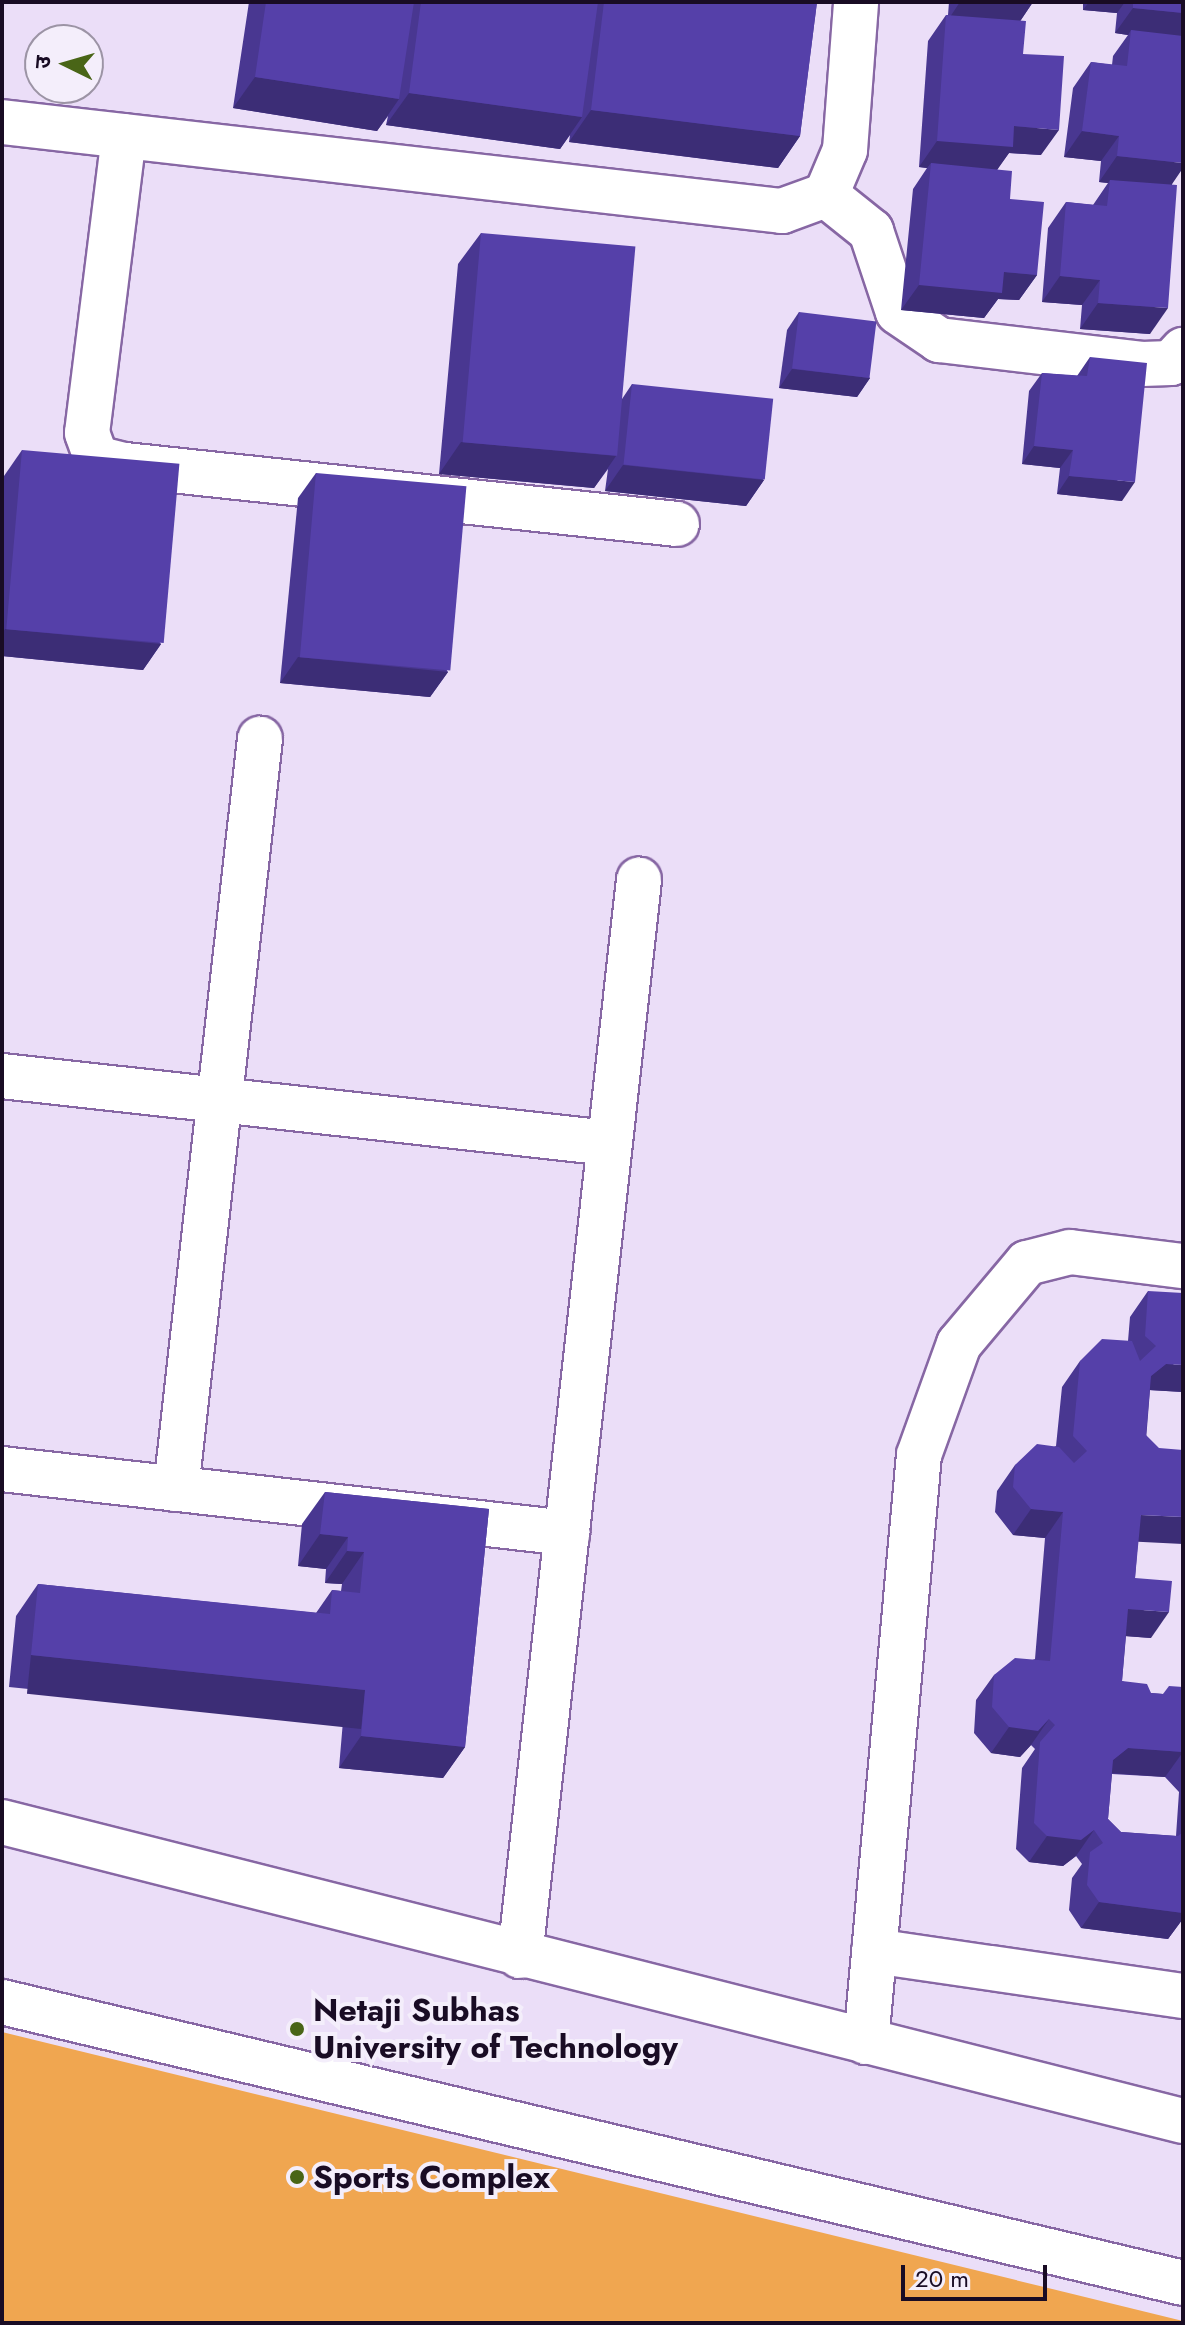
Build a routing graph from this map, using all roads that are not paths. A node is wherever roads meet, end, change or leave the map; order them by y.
1 (856, 2) edge
2 (2, 122) edge
3 (124, 136) junction
4 (826, 195) junction
5 (1183, 350) edge
6 (677, 524) dead end
7 (260, 739) dead end
8 (639, 880) dead end
9 (2, 1076) edge
10 (219, 1100) junction
11 (609, 1143) junction
12 (1183, 1266) edge
13 (2, 1469) edge
14 (176, 1489) junction
15 (567, 1533) junction
16 (2, 1822) edge
17 (874, 1951) junction
18 (520, 1956) junction
19 (1183, 1996) edge
20 (2, 2002) edge
21 (866, 2042) junction
22 (1183, 2121) edge
23 (1183, 2283) edge

1 - 4 street
2 - 3 street
3 - 4 street
3 - 6 street
4 - 5 street
7 - 10 street
8 - 11 street
9 - 10 street
10 - 11 street
10 - 14 street
11 - 15 street
12 - 17 street
13 - 14 street
14 - 15 street
15 - 18 street
16 - 18 street
17 - 19 street
17 - 21 street
18 - 21 street
20 - 23 street
21 - 22 street

